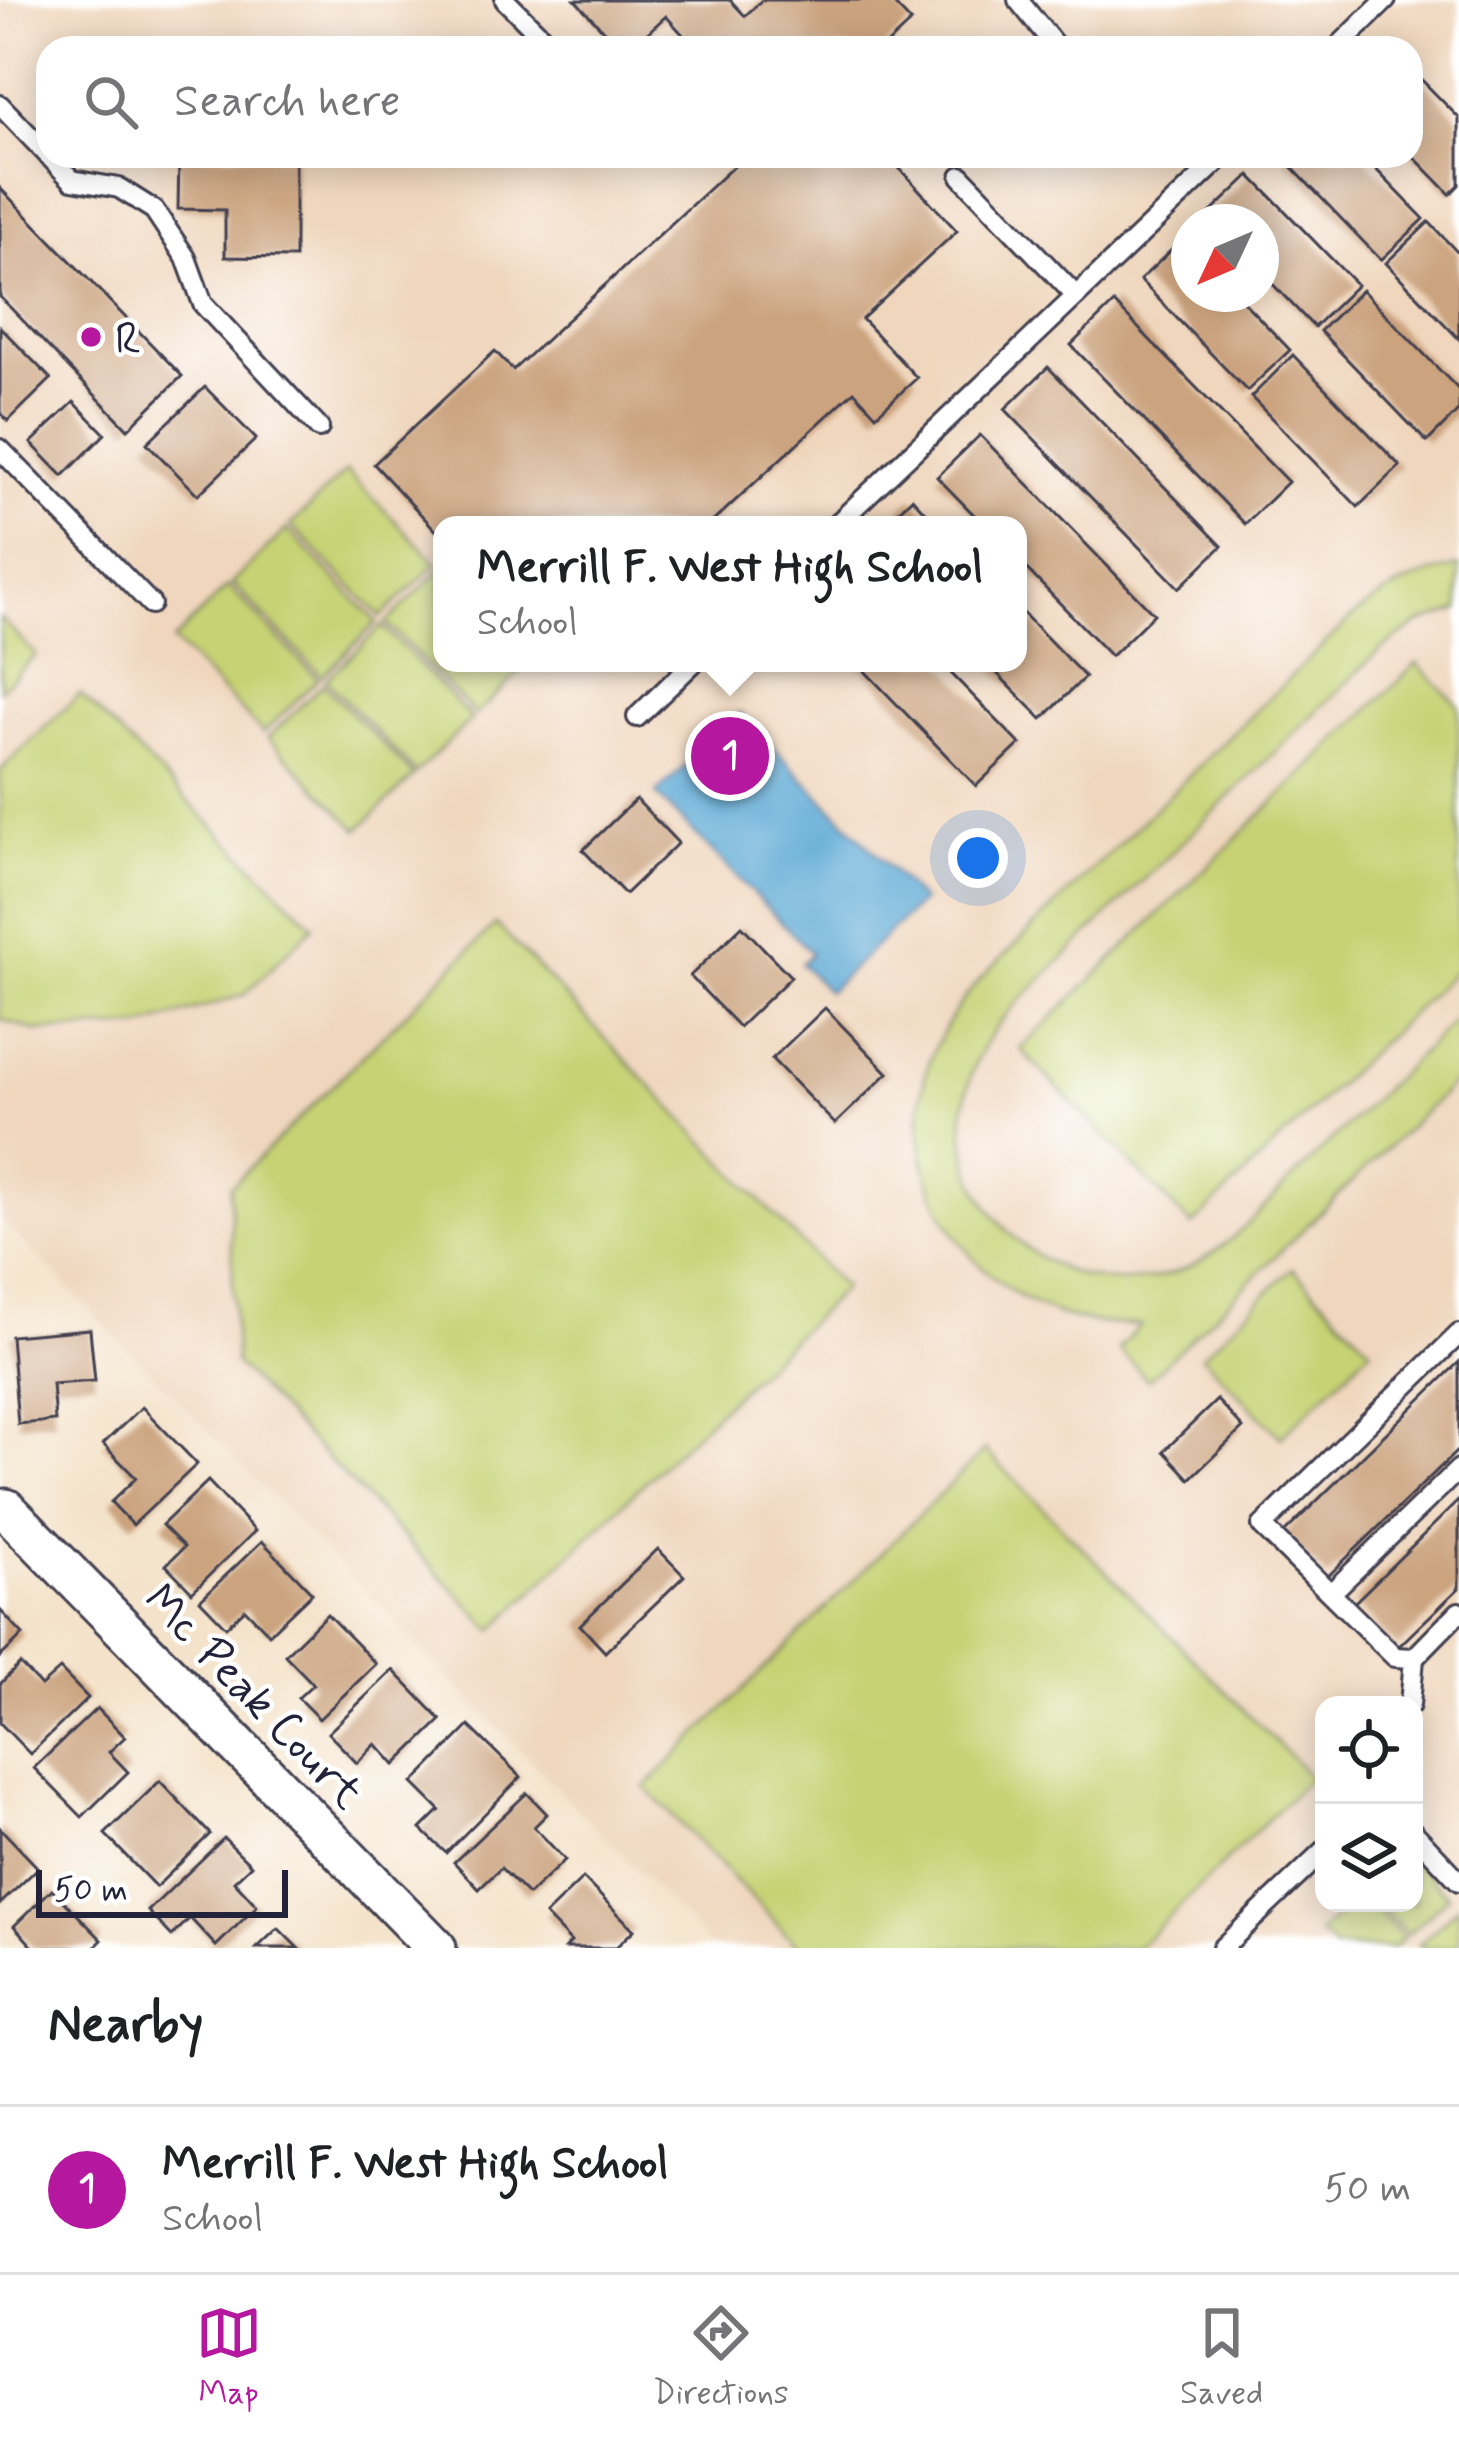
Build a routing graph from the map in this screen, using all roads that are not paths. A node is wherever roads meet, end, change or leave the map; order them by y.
1 (505, 0) edge
2 (1018, 0) edge
3 (1385, 0) edge
4 (541, 36) edge
5 (1047, 36) edge
6 (1349, 36) edge
7 (0, 106) edge
8 (36, 144) edge
9 (60, 168) edge
10 (1210, 168) edge
11 (961, 176) dead end
12 (1076, 296) junction
13 (319, 428) dead end
14 (0, 449) edge
15 (845, 516) edge
16 (152, 604) dead end
17 (684, 672) edge
18 (637, 717) dead end
19 (1459, 1334) edge
20 (1459, 1468) edge
21 (6, 1509) dead end
22 (1330, 1593) junction
23 (1459, 1612) edge
24 (1414, 1658) junction
25 (1411, 1696) edge
26 (1423, 1843) edge
27 (1315, 1860) edge
28 (1459, 1881) edge
29 (436, 1948) edge
30 (1222, 1948) edge

1 - 4 lane
2 - 5 lane
3 - 6 lane
7 - 8 lane
9 - 13 lane
10 - 12 lane
11 - 12 lane
12 - 15 lane
14 - 16 lane
17 - 18 lane
19 - 22 lane
20 - 22 lane
21 - 29 street, Mc Peak Court
22 - 24 lane
23 - 24 lane
24 - 25 lane
26 - 28 lane
27 - 30 lane

